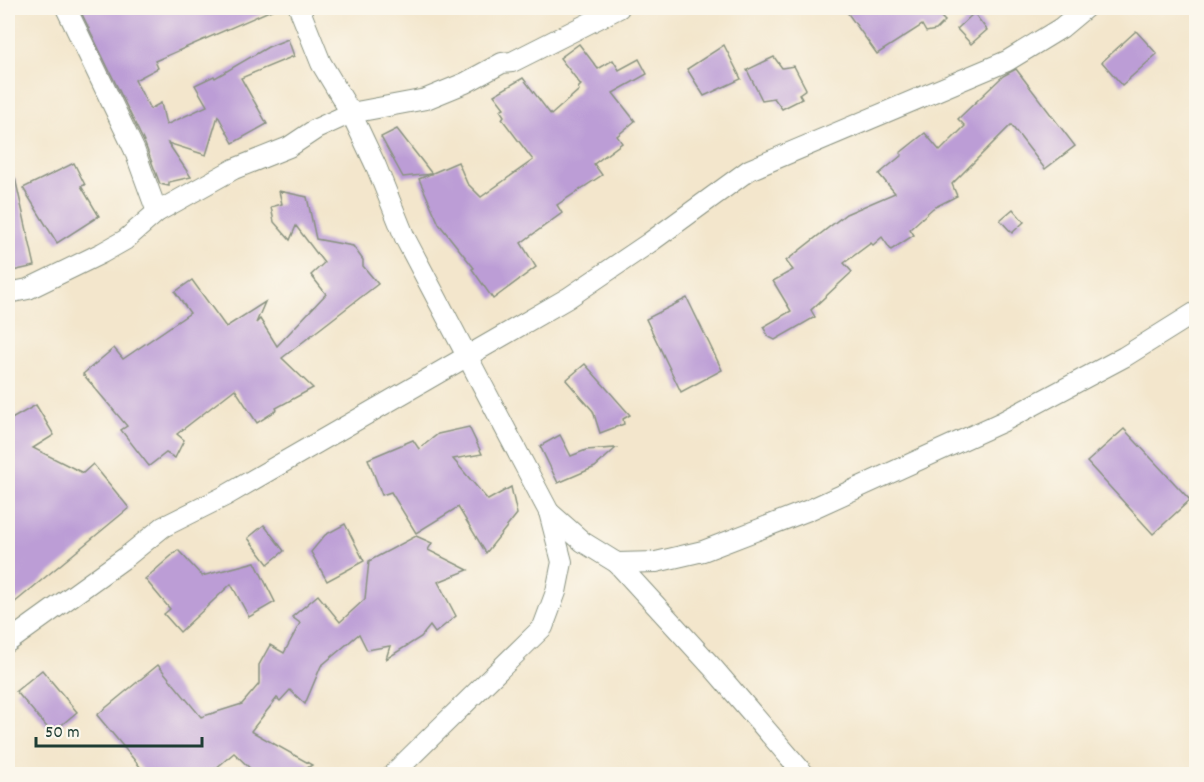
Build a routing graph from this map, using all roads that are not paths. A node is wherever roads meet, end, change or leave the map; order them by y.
1 (66, 8) edge
2 (299, 8) edge
3 (619, 8) edge
4 (1085, 8) edge
5 (351, 113) junction
6 (157, 212) junction
7 (8, 293) edge
8 (1197, 312) edge
9 (466, 358) junction
10 (549, 512) junction
11 (617, 564) junction
12 (8, 642) edge
13 (393, 774) edge
14 (804, 774) edge

1 - 6 street
2 - 5 street
3 - 5 street
4 - 9 street
5 - 6 street
5 - 9 street
6 - 7 street
8 - 11 street
9 - 10 street
9 - 12 street
10 - 11 street
10 - 13 street
11 - 14 street

